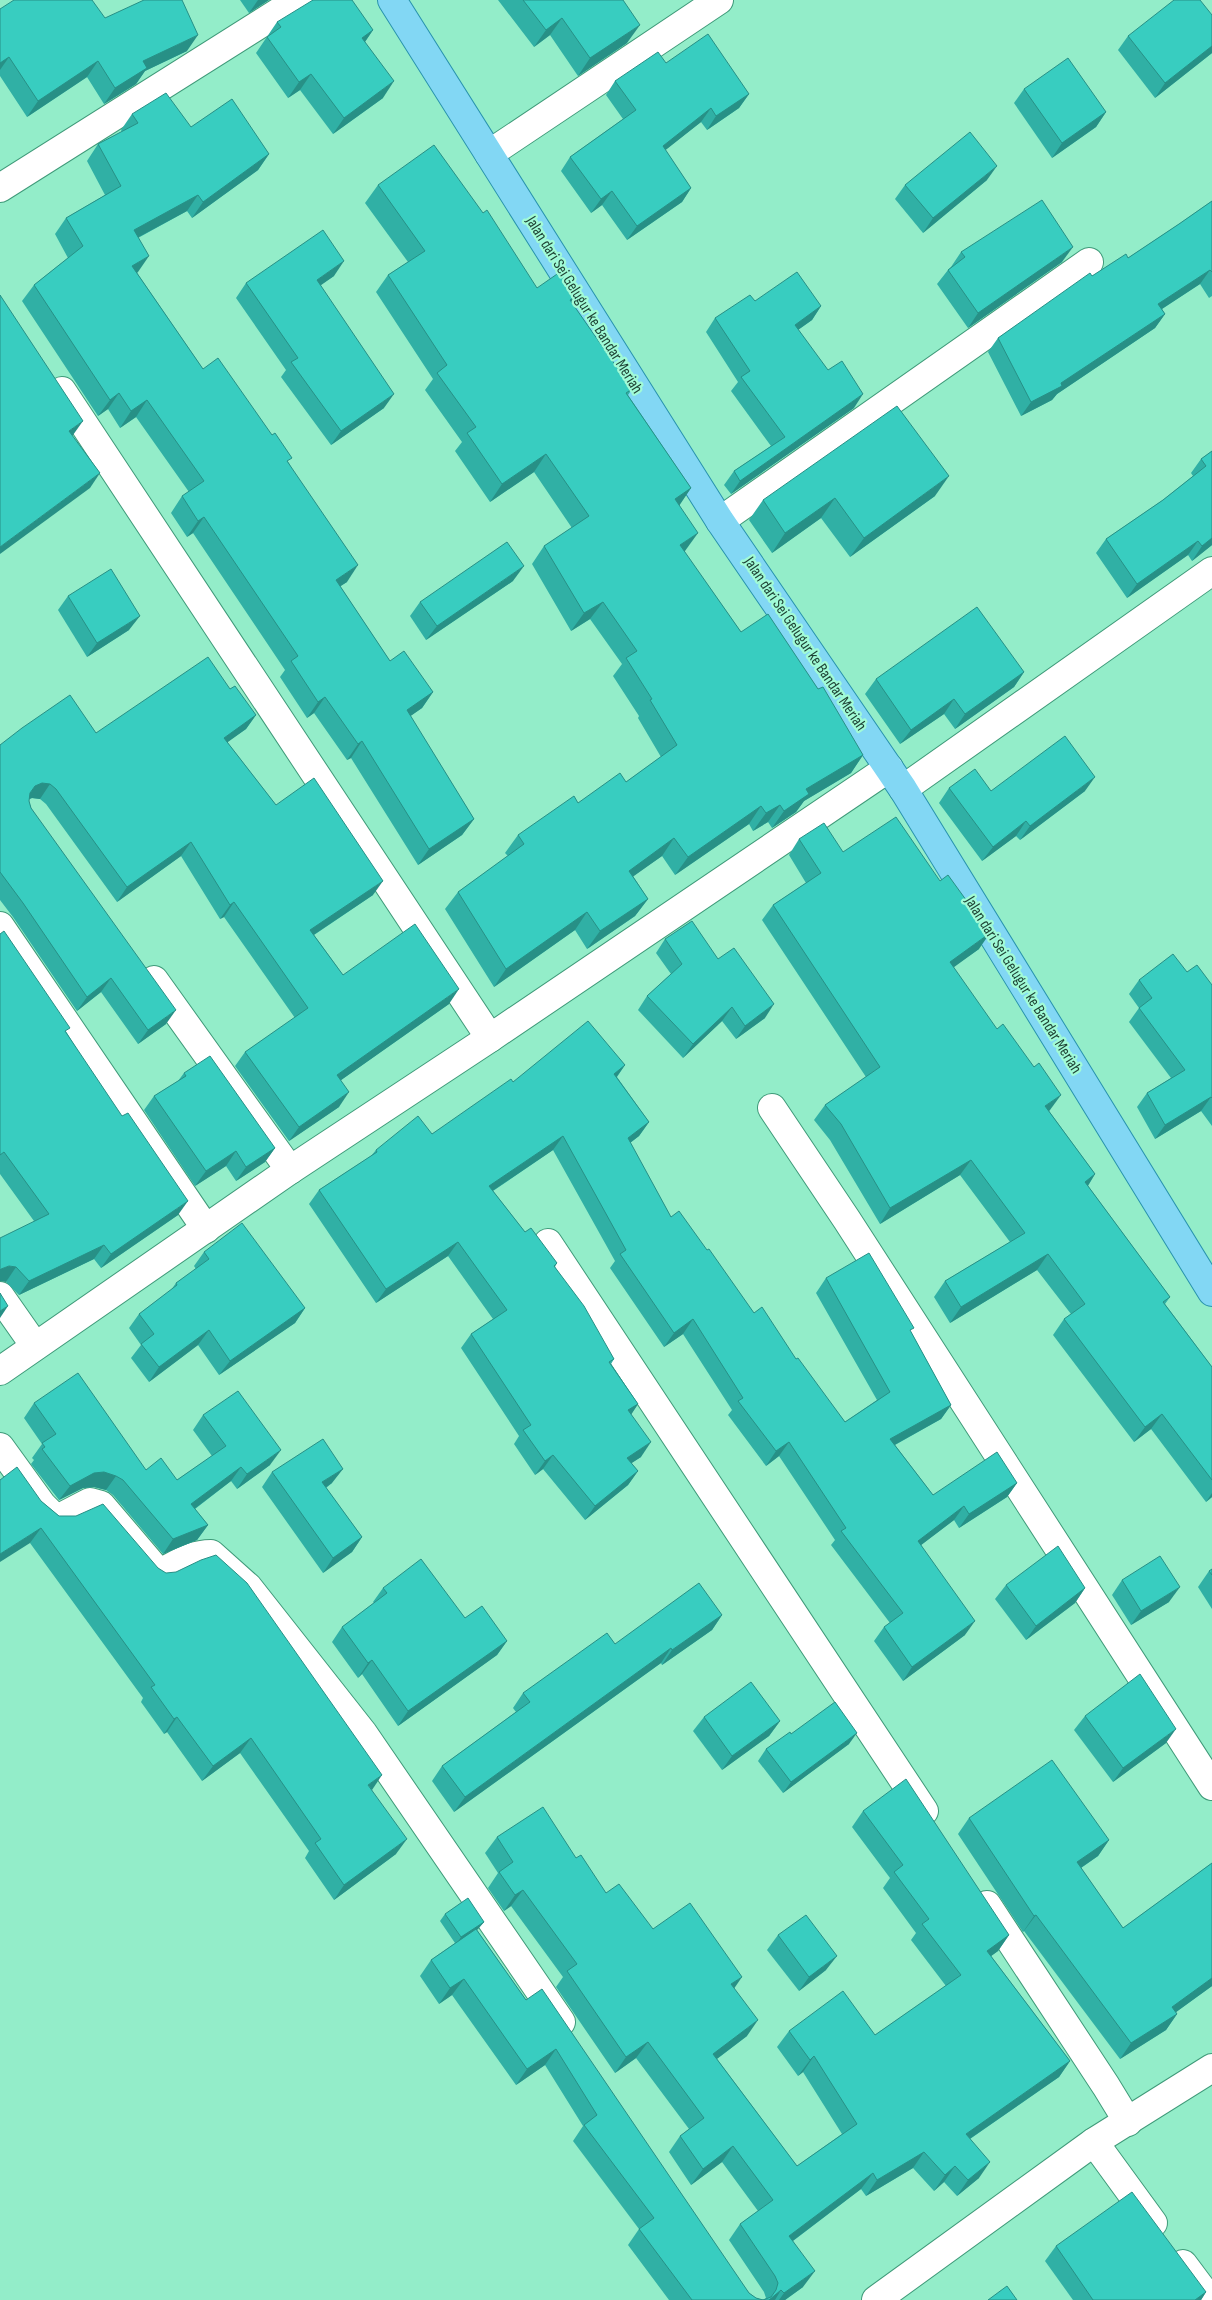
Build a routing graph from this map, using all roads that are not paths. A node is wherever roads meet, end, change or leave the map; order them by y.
1 (298, 0) edge
2 (392, 0) edge
3 (719, 0) edge
4 (490, 154) junction
5 (0, 188) edge
6 (1089, 262) dead end
7 (50, 371) edge
8 (720, 520) junction
9 (1212, 571) edge
10 (896, 778) junction
11 (0, 926) edge
12 (139, 959) edge
13 (490, 1038) junction
14 (772, 1108) dead end
15 (290, 1170) junction
16 (206, 1229) junction
17 (548, 1243) dead end
18 (1212, 1292) edge
19 (0, 1296) edge
20 (35, 1346) junction
21 (0, 1371) edge
22 (0, 1447) edge
23 (1212, 1786) edge
24 (937, 1830) edge
25 (975, 1887) edge
26 (577, 2045) edge
27 (1212, 2068) edge
28 (1128, 2122) junction
29 (1094, 2142) junction
30 (876, 2300) edge
31 (1210, 2300) edge

1 - 5 street
2 - 4 main road, Jalan dari Sei Gelugur ke Bandar Meriah
3 - 4 street
4 - 8 main road, Jalan dari Sei Gelugur ke Bandar Meriah
6 - 8 street
7 - 13 street
8 - 10 main road, Jalan dari Sei Gelugur ke Bandar Meriah
9 - 10 street
10 - 13 street
10 - 18 main road, Jalan dari Sei Gelugur ke Bandar Meriah
11 - 16 street
12 - 15 street
13 - 15 street
14 - 23 street
15 - 16 street
16 - 20 street
17 - 24 street
19 - 20 street
20 - 21 street
22 - 26 street
25 - 28 street
27 - 28 street
28 - 29 street
29 - 30 street
29 - 31 street

